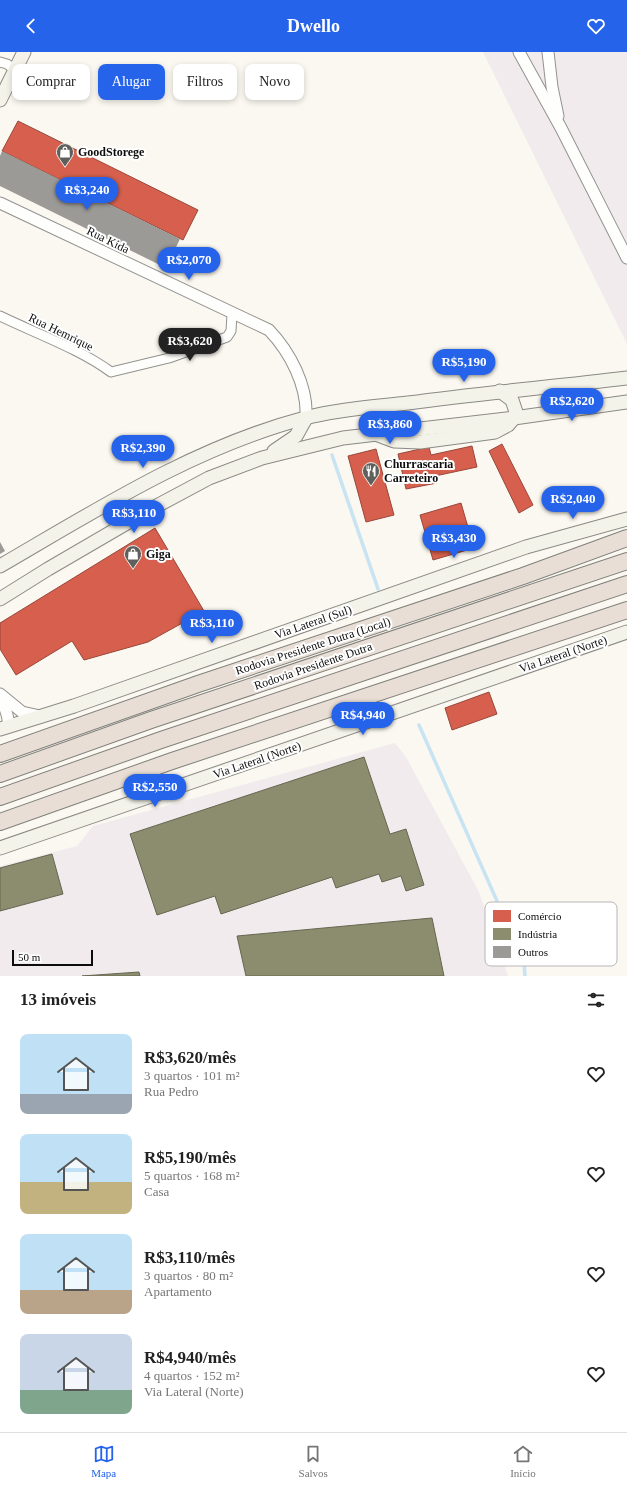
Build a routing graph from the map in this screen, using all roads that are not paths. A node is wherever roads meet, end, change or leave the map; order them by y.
1 (24, 52) edge
2 (519, 52) edge
3 (548, 52) edge
4 (0, 62) edge
5 (17, 64) edge
6 (12, 68) edge
7 (12, 73) edge
8 (0, 100) edge
9 (561, 128) junction
10 (0, 203) edge
11 (627, 258) edge
12 (232, 314) junction
13 (0, 316) edge
14 (627, 378) edge
15 (500, 391) junction
16 (627, 402) edge
17 (306, 418) junction
18 (514, 418) junction
19 (262, 458) junction
20 (627, 519) edge
21 (627, 538) edge
22 (627, 561) edge
23 (0, 566) edge
24 (627, 584) edge
25 (0, 599) edge
26 (627, 610) edge
27 (627, 632) edge
28 (1, 696) edge
29 (40, 716) junction
30 (4, 728) edge
31 (0, 754) edge
32 (0, 774) edge
33 (0, 797) edge
34 (0, 822) edge
35 (0, 848) edge

1 - 5 main road
2 - 9 street
3 - 9 street
4 - 6 street
7 - 8 main road
9 - 11 street
10 - 12 street, Rua Kida
12 - 13 street, Rua Hemrique
12 - 17 street, Rua Kida
14 - 15 main road
15 - 17 main road
15 - 18 main road
16 - 18 main road
17 - 19 main road
17 - 23 main road
18 - 19 main road
19 - 25 main road
20 - 29 main road, Via Lateral (Sul)
21 - 31 highway, Rodovia Presidente Dutra (Local)
22 - 32 highway, Rodovia Presidente Dutra
24 - 33 highway, Rodovia Presidente Dutra
26 - 34 highway
27 - 35 main road, Via Lateral (Norte)
28 - 29 street
28 - 30 street
29 - 30 main road, Via Lateral (Sul)

